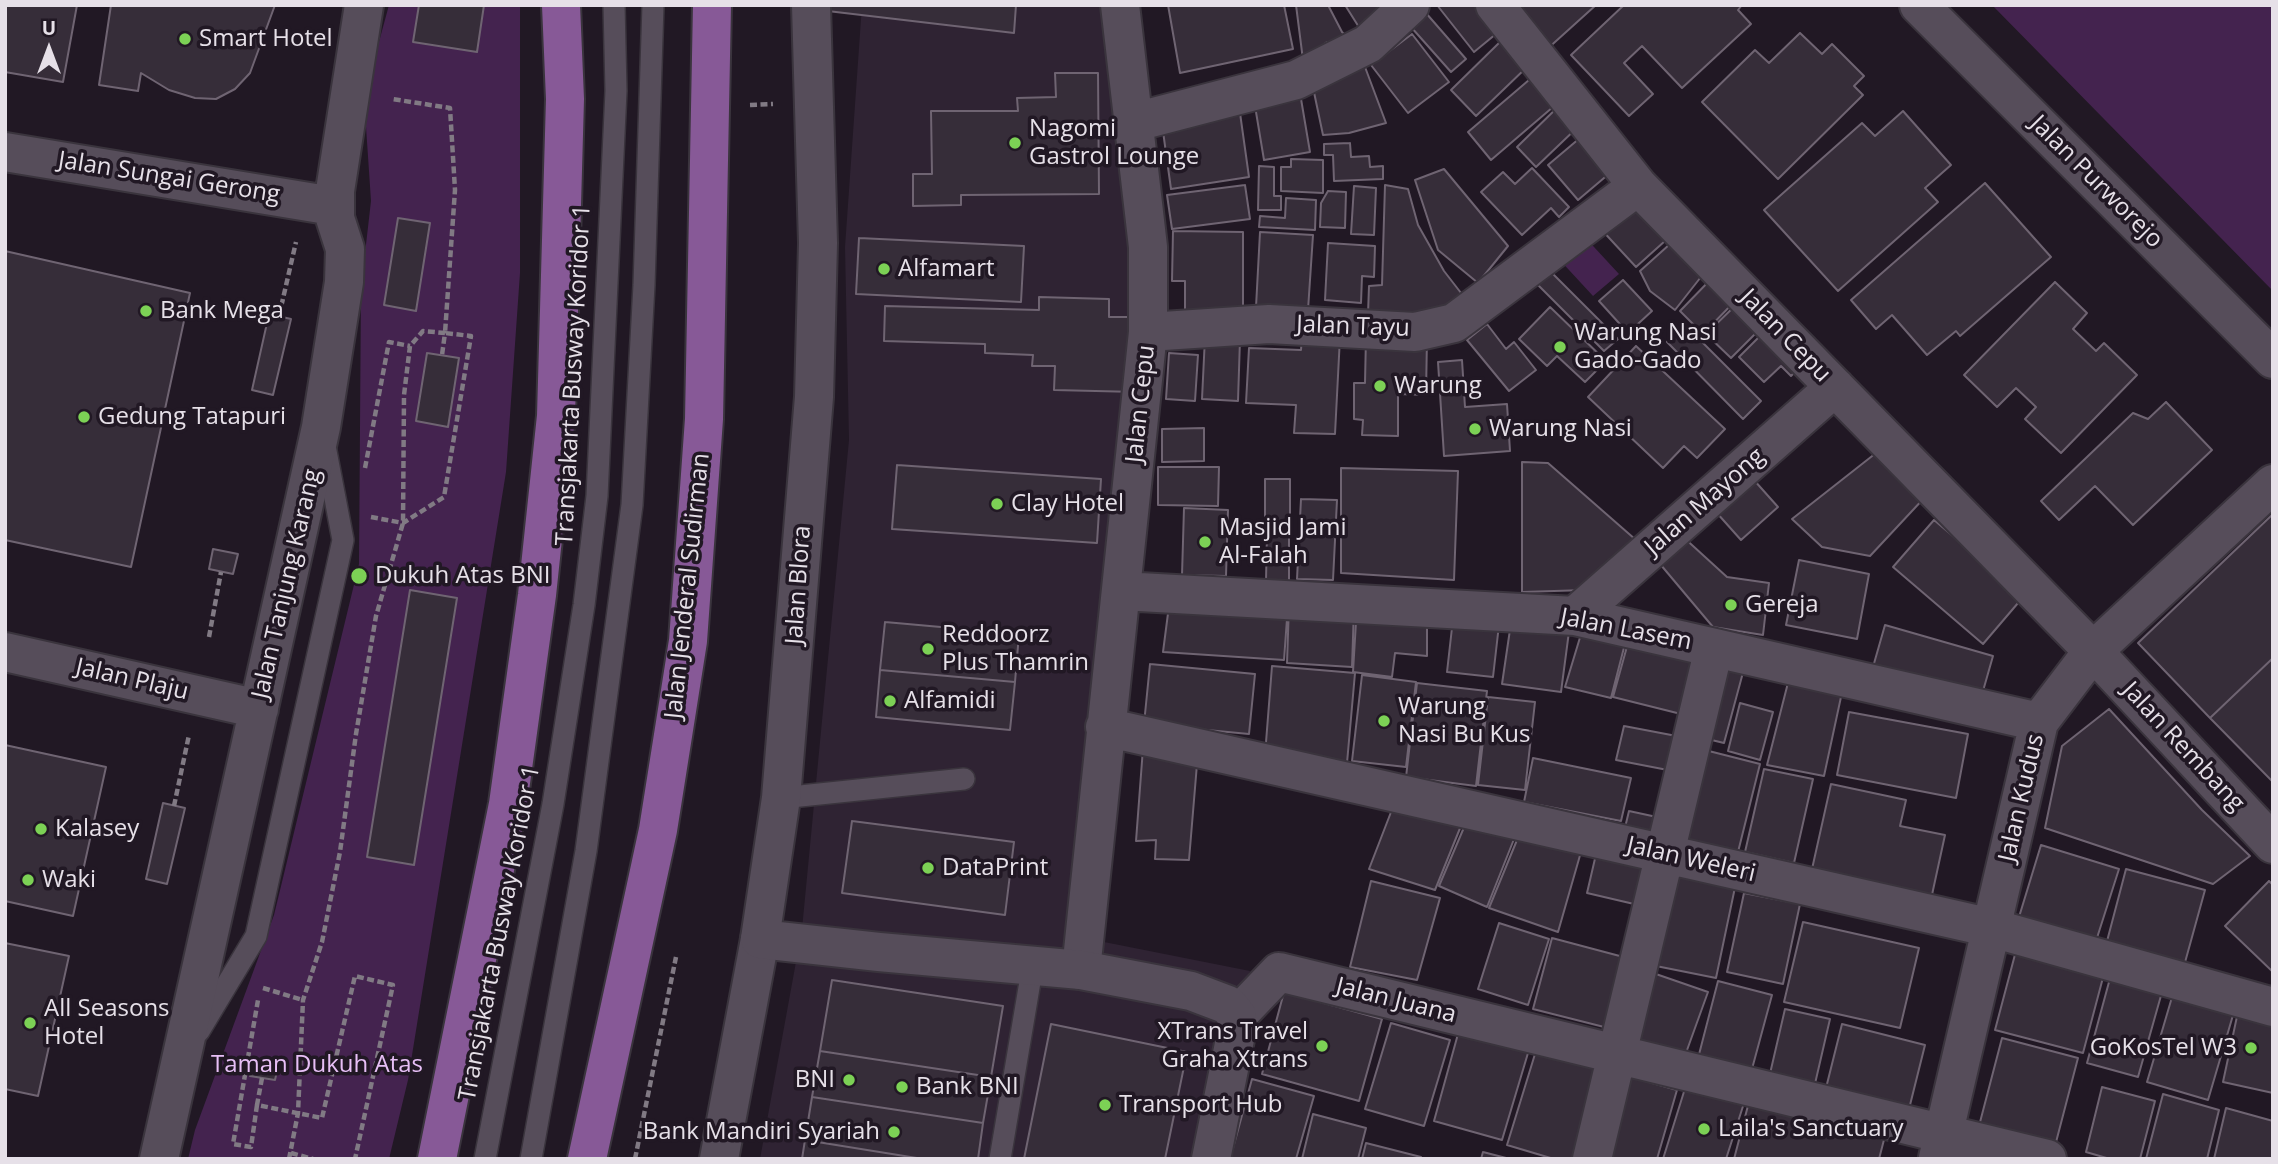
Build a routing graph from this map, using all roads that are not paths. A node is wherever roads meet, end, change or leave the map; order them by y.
1 (364, 5) edge
2 (561, 5) edge
3 (614, 5) edge
4 (653, 5) edge
5 (712, 5) edge
6 (811, 5) edge
7 (1120, 5) edge
8 (1409, 5) edge
9 (1495, 5) edge
10 (1919, 5) edge
11 (1135, 122) junction
12 (5, 152) edge
13 (1638, 186) junction
14 (333, 206) junction
15 (1148, 331) junction
16 (2273, 359) edge
17 (1835, 387) junction
18 (321, 427) junction
19 (2273, 484) edge
20 (1121, 590) junction
21 (1575, 616) junction
22 (1713, 648) junction
23 (2093, 651) junction
24 (5, 652) edge
25 (259, 709) junction
26 (2039, 722) junction
27 (1105, 727) junction
28 (964, 779) dead end
29 (781, 798) junction
30 (2273, 844) edge
31 (1665, 854) junction
32 (1992, 928) junction
33 (760, 939) junction
34 (1033, 964) junction
35 (1081, 970) junction
36 (2273, 1007) edge
37 (1237, 1016) junction
38 (1617, 1055) junction
39 (181, 1060) junction
40 (1941, 1147) edge
41 (1211, 1155) edge
42 (159, 1159) edge
43 (437, 1159) edge
44 (485, 1159) edge
45 (531, 1159) edge
46 (587, 1159) edge
47 (719, 1159) edge
48 (1000, 1159) edge
49 (1592, 1159) edge
50 (2047, 1159) edge

1 - 14 street, Jalan Tanjung Karang
2 - 43 main road
3 - 44 lane, Transjakarta Busway Koridor 1
4 - 45 lane
5 - 46 main road, Jalan Jenderal Sudirman
6 - 29 street, Jalan Blora
7 - 11 street, Jalan Cepu
8 - 11 street
9 - 13 street, Jalan Cepu
10 - 16 street, Jalan Purworejo
11 - 15 street, Jalan Cepu
12 - 14 street, Jalan Sungai Gerong
13 - 15 street, Jalan Tayu
13 - 17 street, Jalan Cepu
14 - 18 street, Jalan Tanjung Karang
15 - 20 street, Jalan Cepu
17 - 21 street, Jalan Mayong
17 - 23 street, Jalan Cepu
18 - 25 street, Jalan Tanjung Karang
18 - 39 lane
19 - 23 street, Jalan Kudus
20 - 21 street, Jalan Lasem
20 - 27 street, Jalan Cepu
21 - 22 street, Jalan Lasem
22 - 26 street, Jalan Lasem
22 - 31 street
23 - 26 street, Jalan Kudus
23 - 30 street, Jalan Rembang
24 - 25 street, Jalan Plaju
25 - 39 street, Jalan Tanjung Karang
26 - 32 street, Jalan Kudus
27 - 31 street, Jalan Weleri
27 - 35 street, Jalan Cepu
28 - 29 lane
29 - 33 street, Jalan Blora
31 - 32 street, Jalan Weleri
31 - 38 street
32 - 36 street, Jalan Weleri
32 - 40 street, Jalan Kudus
33 - 34 street
33 - 47 street, Jalan Blora
34 - 35 street
34 - 48 lane
35 - 37 street
37 - 38 street, Jalan Juana
37 - 41 street
38 - 40 street, Jalan Juana
38 - 49 street
39 - 42 street, Jalan Tanjung Karang
40 - 50 street, Jalan Juana

